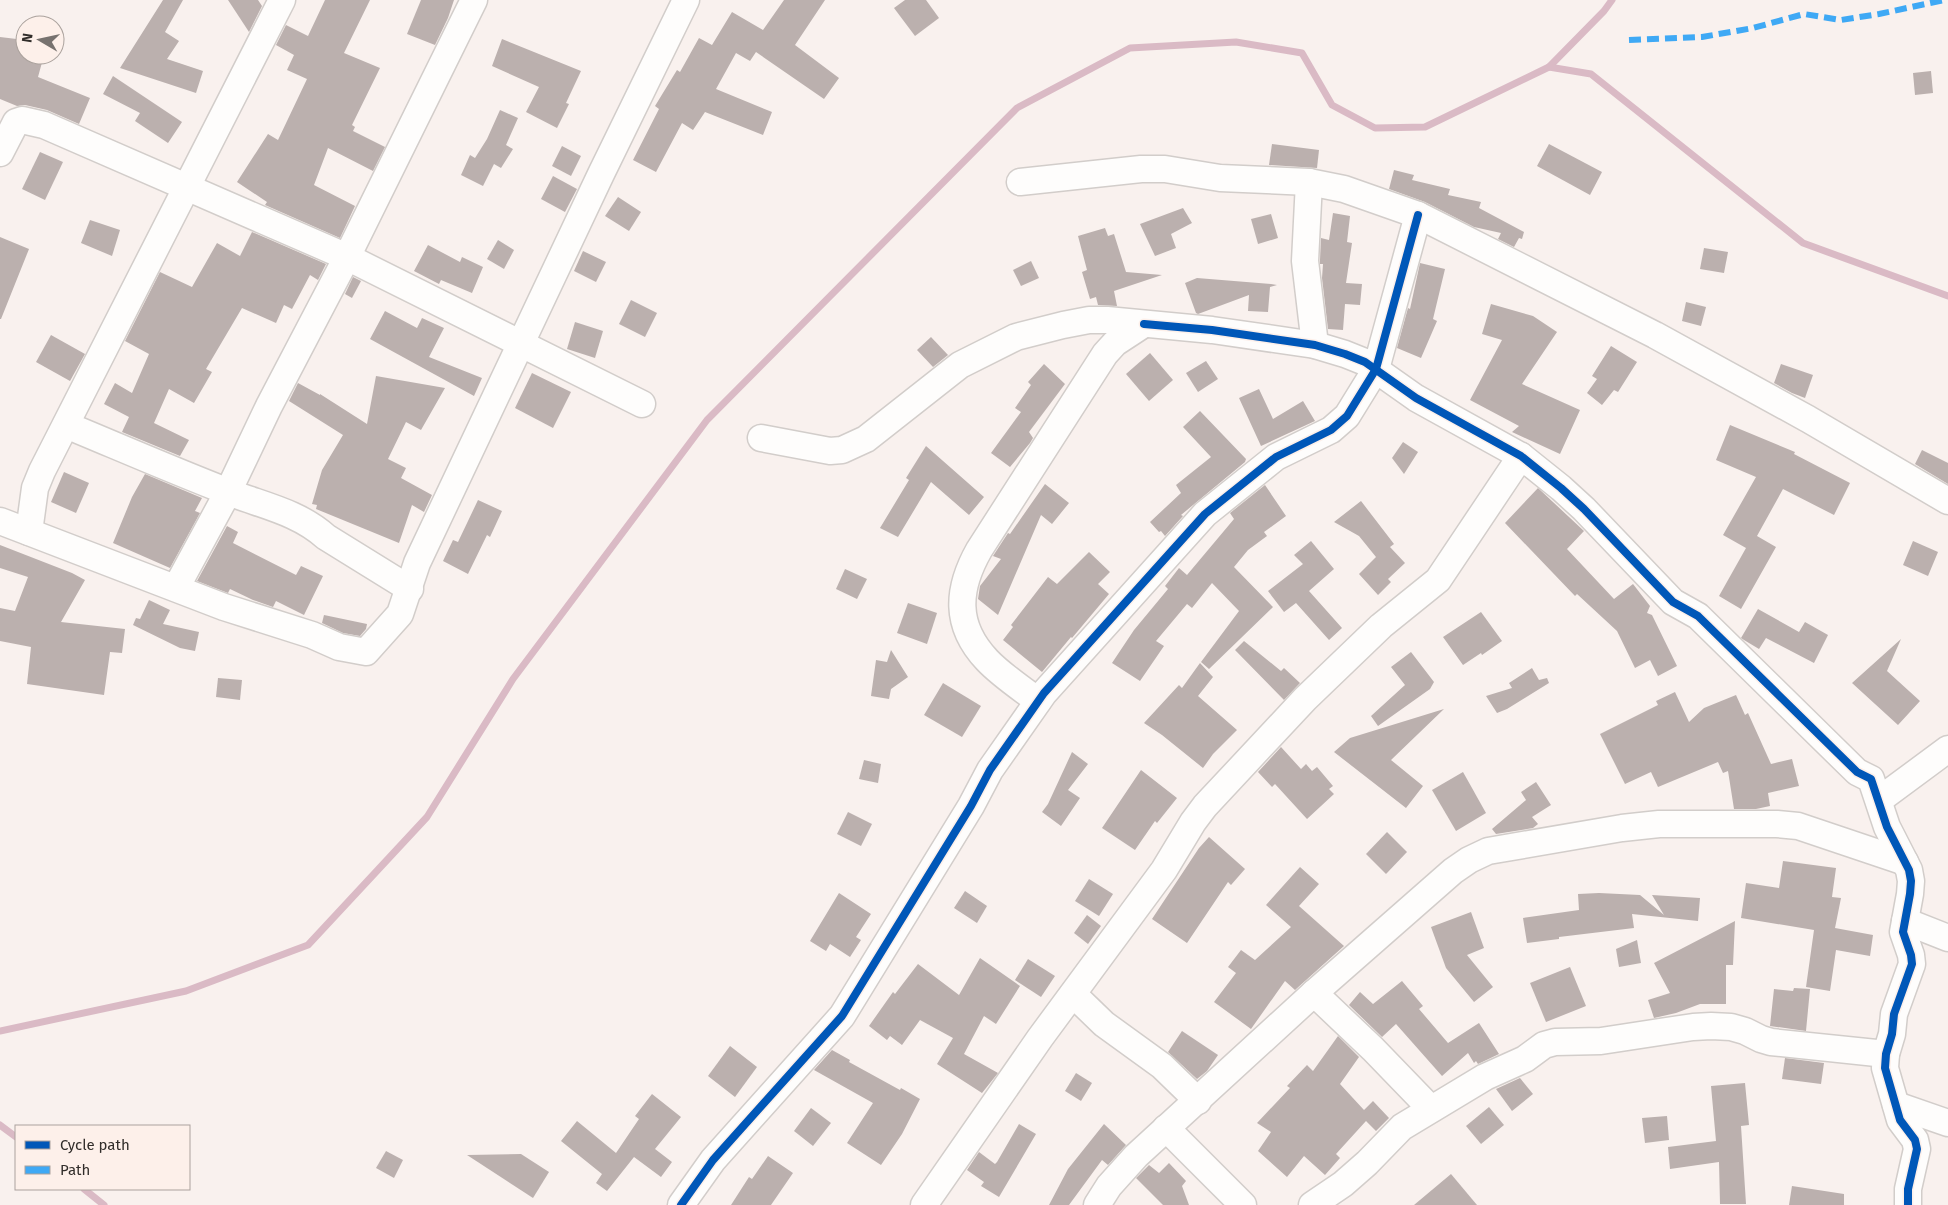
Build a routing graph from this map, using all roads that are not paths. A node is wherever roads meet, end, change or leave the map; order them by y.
1 (282, 0) edge
2 (474, 0) edge
3 (686, 0) edge
4 (0, 153) edge
5 (1020, 182) dead end
6 (1308, 182) junction
7 (188, 187) junction
8 (1418, 215) junction
9 (347, 256) junction
10 (1144, 324) junction
11 (522, 344) junction
12 (1315, 345) junction
13 (1376, 369) junction
14 (642, 404) dead end
15 (66, 425) junction
16 (761, 438) dead end
17 (1521, 456) junction
18 (228, 492) junction
19 (1948, 501) edge
20 (0, 520) edge
21 (29, 532) junction
22 (176, 588) junction
23 (410, 589) junction
24 (1038, 701) junction
25 (1948, 749) edge
26 (1948, 769) edge
27 (1919, 771) junction
28 (1879, 800) junction
29 (1905, 862) junction
30 (1904, 921) junction
31 (1948, 938) edge
32 (1073, 994) junction
33 (1314, 994) junction
34 (1886, 1054) junction
35 (1198, 1101) junction
36 (1896, 1105) junction
37 (1431, 1109) junction
38 (1948, 1123) edge
39 (1166, 1128) junction
40 (681, 1205) edge
41 (924, 1205) edge
42 (1097, 1205) edge
43 (1243, 1205) edge
44 (1312, 1205) edge
45 (1908, 1205) edge

1 - 7 street
2 - 9 street
3 - 11 street
4 - 7 street
5 - 6 street
6 - 8 street
6 - 12 street
7 - 9 street
7 - 15 street
8 - 13 street
8 - 19 street
9 - 11 street
9 - 18 street
10 - 12 street
10 - 16 street
10 - 24 street
11 - 14 street
11 - 23 street
12 - 13 street
13 - 17 street
13 - 24 street
15 - 18 street
15 - 21 street
17 - 28 street
17 - 32 street
18 - 22 street
18 - 23 street
20 - 21 street
21 - 22 street
22 - 23 street
24 - 40 street
25 - 27 street
26 - 27 street
27 - 28 street
28 - 29 street
29 - 30 street
29 - 33 street
30 - 31 street
30 - 34 street
32 - 35 street
32 - 41 street
33 - 35 street
33 - 37 street
34 - 36 street
34 - 37 street
35 - 39 street
36 - 38 street
36 - 45 street
37 - 44 street
39 - 42 street
39 - 43 street

